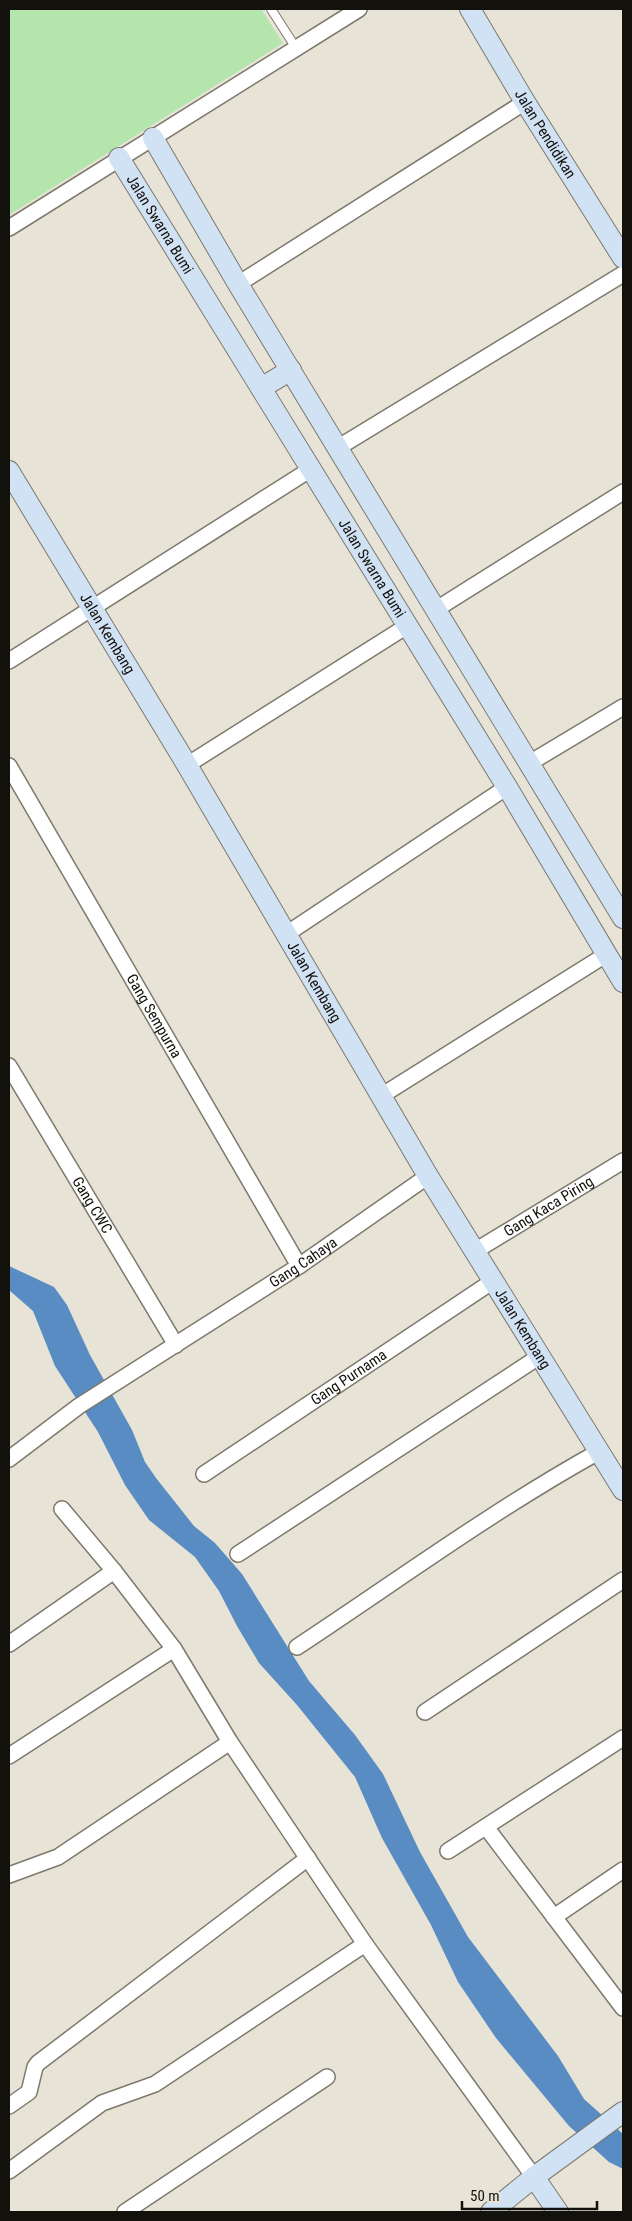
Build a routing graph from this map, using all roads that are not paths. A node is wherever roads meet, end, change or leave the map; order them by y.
1 (271, 9) edge
2 (359, 9) edge
3 (470, 9) edge
4 (296, 48) junction
5 (525, 102) junction
6 (152, 138) junction
7 (119, 158) junction
8 (9, 228) edge
9 (623, 258) edge
10 (623, 274) edge
11 (238, 284) junction
12 (291, 370) junction
13 (261, 388) junction
14 (339, 447) junction
15 (311, 469) junction
16 (9, 471) edge
17 (623, 492) edge
18 (92, 606) junction
19 (435, 610) junction
20 (406, 626) junction
21 (9, 661) edge
22 (623, 707) edge
23 (510, 734) junction
24 (484, 750) junction
25 (528, 764) junction
26 (187, 765) junction
27 (9, 766) edge
28 (507, 787) junction
29 (623, 918) edge
30 (285, 935) junction
31 (607, 954) junction
32 (623, 982) edge
33 (9, 1066) edge
34 (381, 1096) junction
35 (623, 1160) edge
36 (428, 1176) junction
37 (475, 1251) junction
38 (299, 1266) junction
39 (494, 1282) junction
40 (176, 1345) junction
41 (540, 1356) junction
42 (600, 1451) junction
43 (9, 1459) edge
44 (204, 1474) dead end
45 (623, 1490) edge
46 (62, 1509) dead end
47 (238, 1554) dead end
48 (114, 1571) junction
49 (623, 1580) edge
50 (9, 1644) edge
51 (297, 1647) dead end
52 (174, 1650) junction
53 (425, 1712) dead end
54 (623, 1738) edge
55 (230, 1742) junction
56 (9, 1756) edge
57 (486, 1827) junction
58 (448, 1851) dead end
59 (308, 1858) junction
60 (623, 1870) edge
61 (9, 1875) edge
62 (554, 1917) junction
63 (365, 1944) junction
64 (623, 2008) edge
65 (327, 2077) dead end
66 (9, 2106) edge
67 (618, 2116) edge
68 (9, 2171) edge
69 (534, 2177) junction
70 (125, 2212) edge
71 (491, 2212) edge
72 (558, 2212) edge

1 - 4 lane
2 - 4 street
3 - 5 street, Jalan Pendidikan
4 - 6 street
5 - 9 street, Jalan Pendidikan
5 - 11 street
6 - 7 street
6 - 11 street
7 - 8 street
7 - 13 street, Jalan Swarna Bumi
10 - 14 street
11 - 12 street
12 - 13 street
12 - 14 street
13 - 15 street, Jalan Swarna Bumi
14 - 19 street
15 - 18 street
15 - 20 street, Jalan Swarna Bumi
16 - 18 street, Jalan Kembang
17 - 19 street
18 - 21 street
18 - 26 street, Jalan Kembang
19 - 23 street
20 - 24 street, Jalan Swarna Bumi
20 - 26 street
22 - 25 street
23 - 24 street
23 - 25 street
24 - 28 street, Jalan Swarna Bumi
25 - 29 street
26 - 30 street, Jalan Kembang
27 - 38 street, Gang Sempurna
28 - 30 street
28 - 31 street, Jalan Swarna Bumi
30 - 34 street, Jalan Kembang
31 - 32 street, Jalan Swarna Bumi
31 - 34 street
33 - 40 street, Gang CWC
34 - 36 street, Jalan Kembang
35 - 37 street, Gang Kaca Piring
36 - 37 street, Jalan Kembang
36 - 38 street, Gang Cahaya
37 - 39 street, Jalan Kembang
38 - 40 street, Gang Cahaya
39 - 41 street, Jalan Kembang
39 - 44 street, Gang Purnama
40 - 43 street, Gang Cahaya
41 - 42 street, Jalan Kembang
41 - 47 street
42 - 45 street, Jalan Kembang
42 - 51 street
46 - 48 street
48 - 50 street
48 - 52 street
49 - 53 street
52 - 55 street
52 - 56 street
54 - 57 street
55 - 59 street
55 - 61 street
57 - 58 street
57 - 62 street
59 - 63 street
59 - 66 street
60 - 62 street
62 - 64 street
63 - 68 street
63 - 69 street
65 - 70 street
67 - 69 street
69 - 71 street
69 - 72 street

